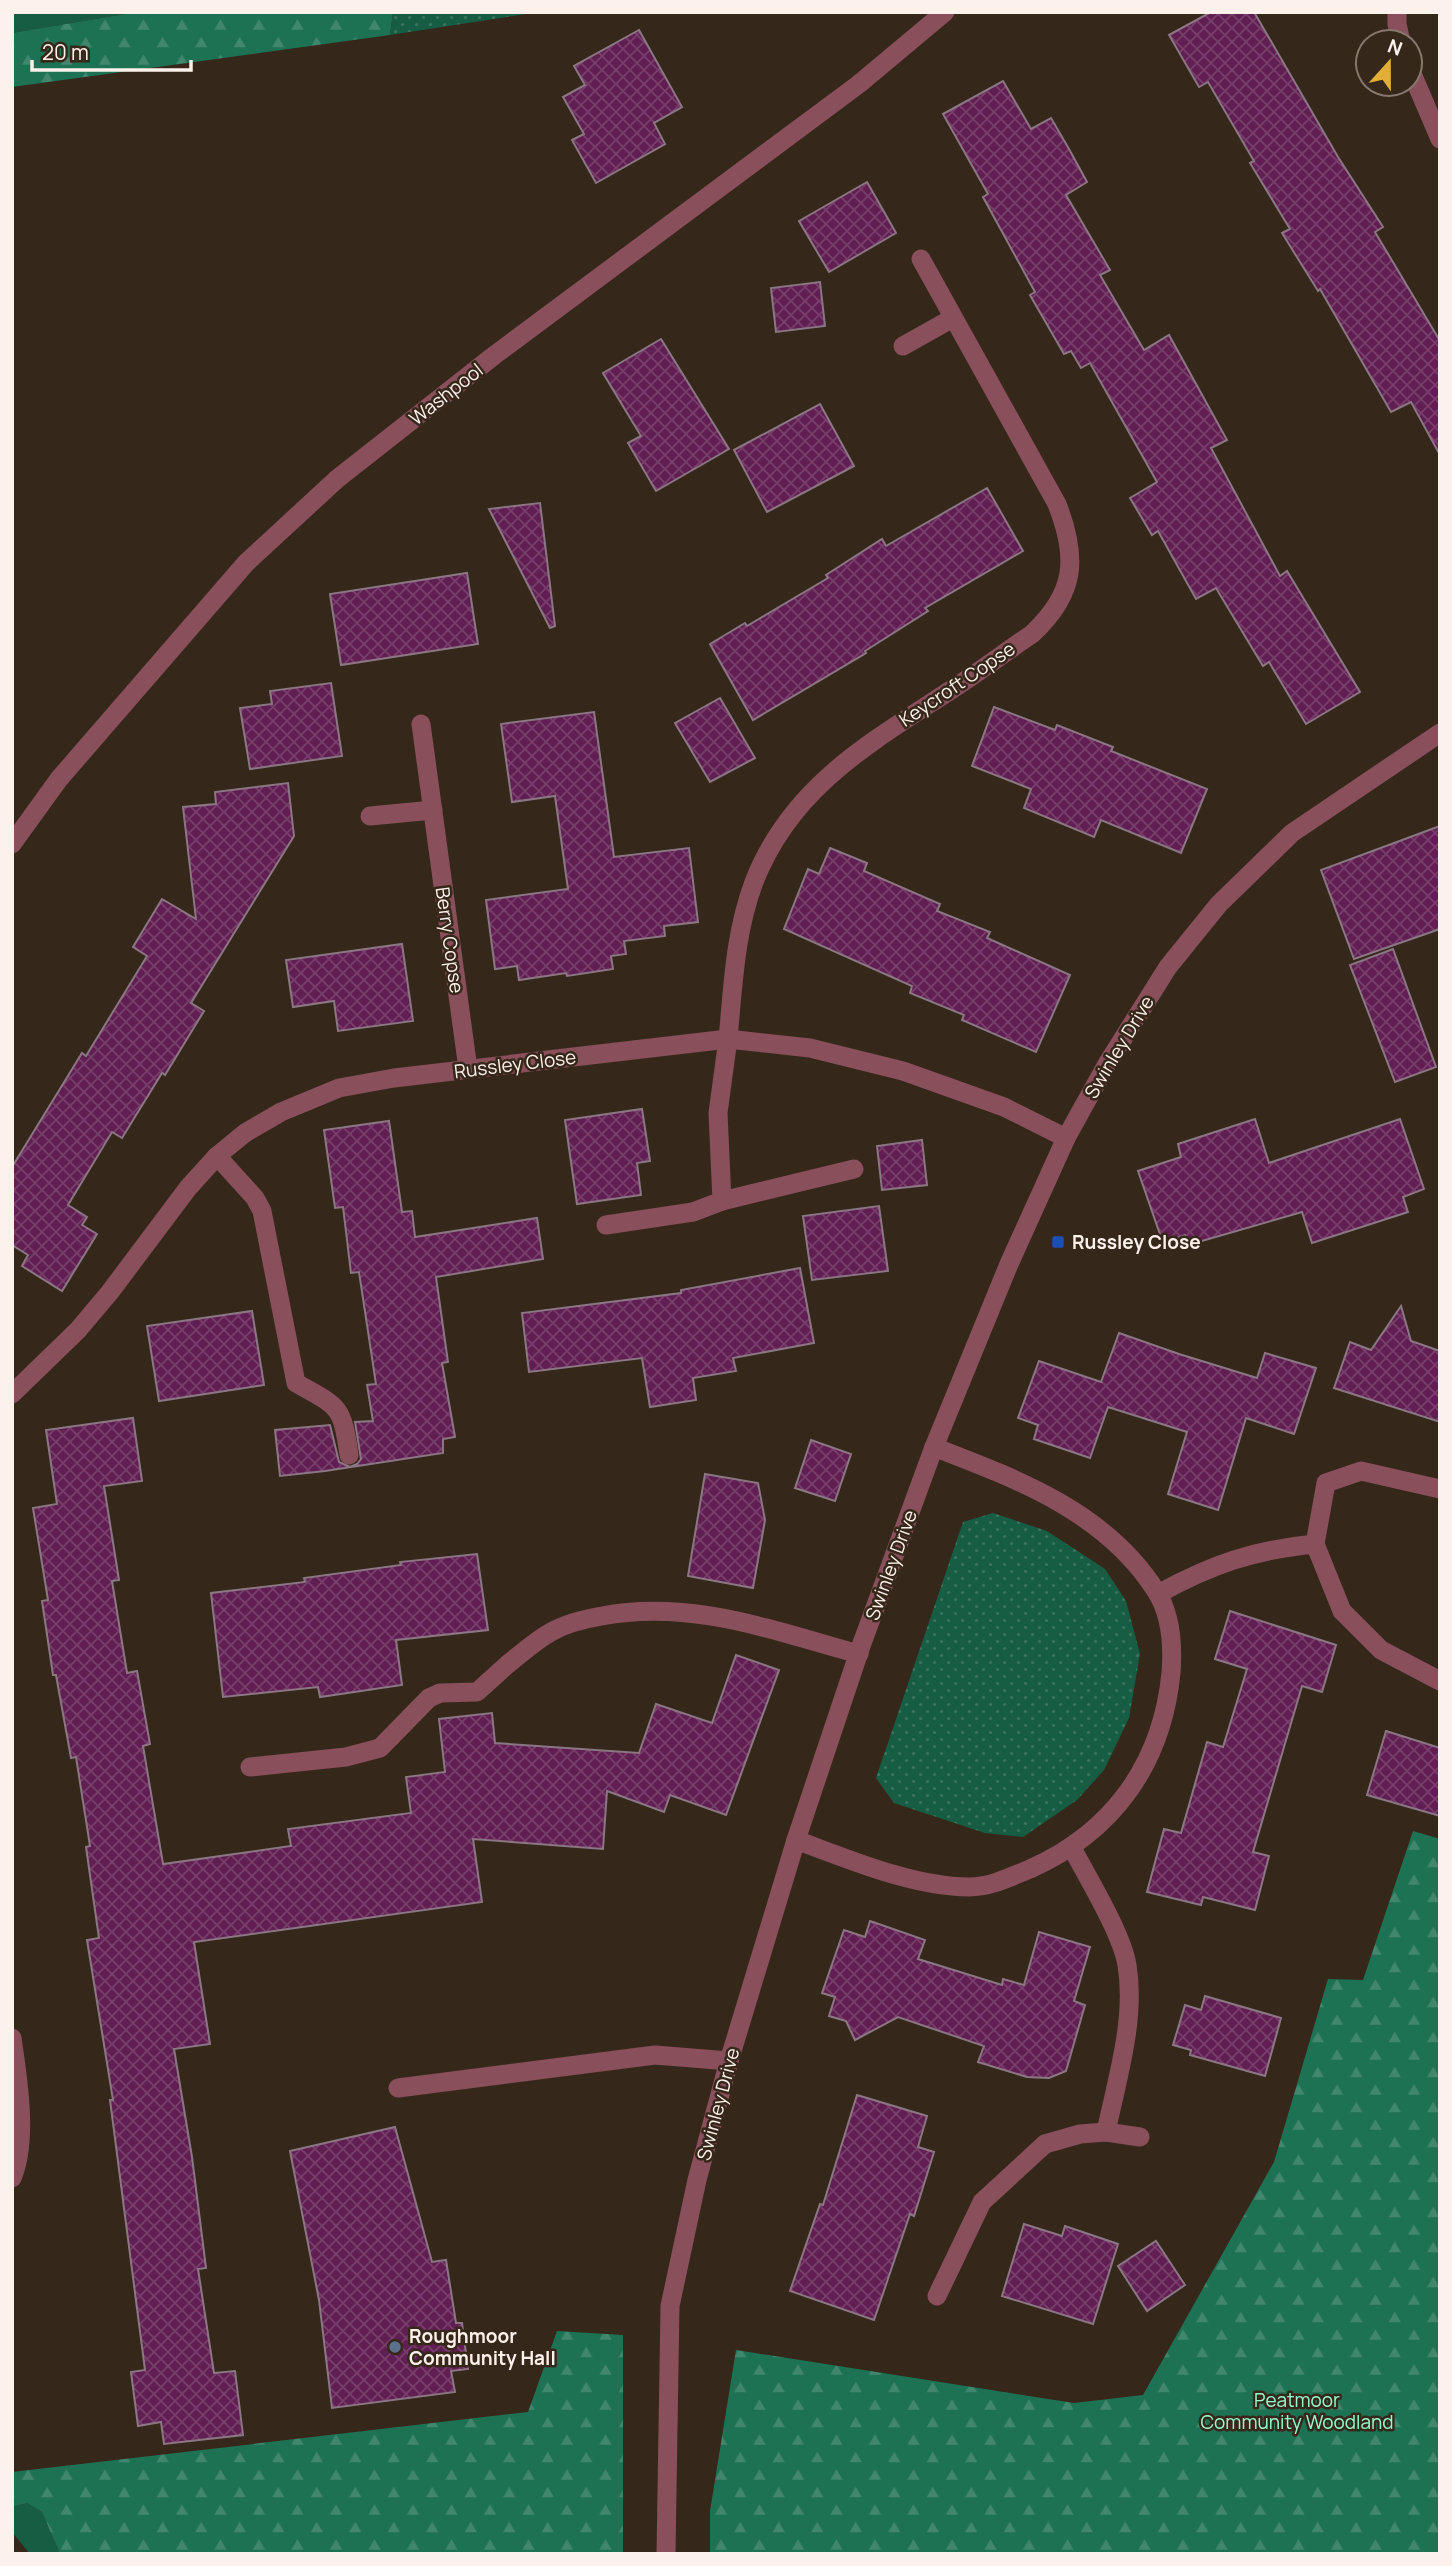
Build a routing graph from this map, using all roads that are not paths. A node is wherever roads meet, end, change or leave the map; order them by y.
1 (945, 12) edge
2 (1422, 98) edge
3 (1440, 139) edge
4 (921, 259) dead end
5 (953, 318) junction
6 (903, 346) dead end
7 (421, 724) dead end
8 (1440, 733) edge
9 (433, 810) junction
10 (370, 816) dead end
11 (12, 844) edge
12 (728, 1039) junction
13 (468, 1069) junction
14 (1066, 1138) junction
15 (217, 1156) junction
16 (854, 1169) dead end
17 (722, 1201) junction
18 (606, 1225) dead end
19 (12, 1394) edge
20 (934, 1447) junction
21 (349, 1455) dead end
22 (1440, 1489) edge
23 (1315, 1544) junction
24 (1158, 1594) junction
25 (859, 1654) junction
26 (1440, 1682) edge
27 (250, 1767) dead end
28 (796, 1840) junction
29 (1072, 1848) junction
30 (12, 2038) edge
31 (729, 2061) junction
32 (398, 2088) dead end
33 (1106, 2132) junction
34 (1140, 2137) dead end
35 (12, 2178) edge
36 (937, 2297) dead end
37 (666, 2554) edge

1 - 11 street, Washpool
2 - 3 street
4 - 5 street, Keycroft Copse
5 - 6 street
5 - 12 street, Keycroft Copse
7 - 9 street, Berry Copse
8 - 14 street, Swinley Drive
9 - 10 street
9 - 13 street, Berry Copse
12 - 13 street, Russley Close
12 - 14 street, Russley Close
12 - 17 street, Keycroft Copse
13 - 15 street, Russley Close
14 - 20 street, Swinley Drive
15 - 19 street, Russley Close
15 - 21 street
16 - 17 street
17 - 18 street
20 - 24 street
20 - 25 street, Swinley Drive
22 - 23 street
23 - 24 street
23 - 26 street
24 - 29 street
25 - 27 street
25 - 28 street, Swinley Drive
28 - 29 street
28 - 31 street, Swinley Drive
29 - 33 street
30 - 35 street
31 - 32 street
31 - 37 street, Swinley Drive
33 - 34 street
33 - 36 street

